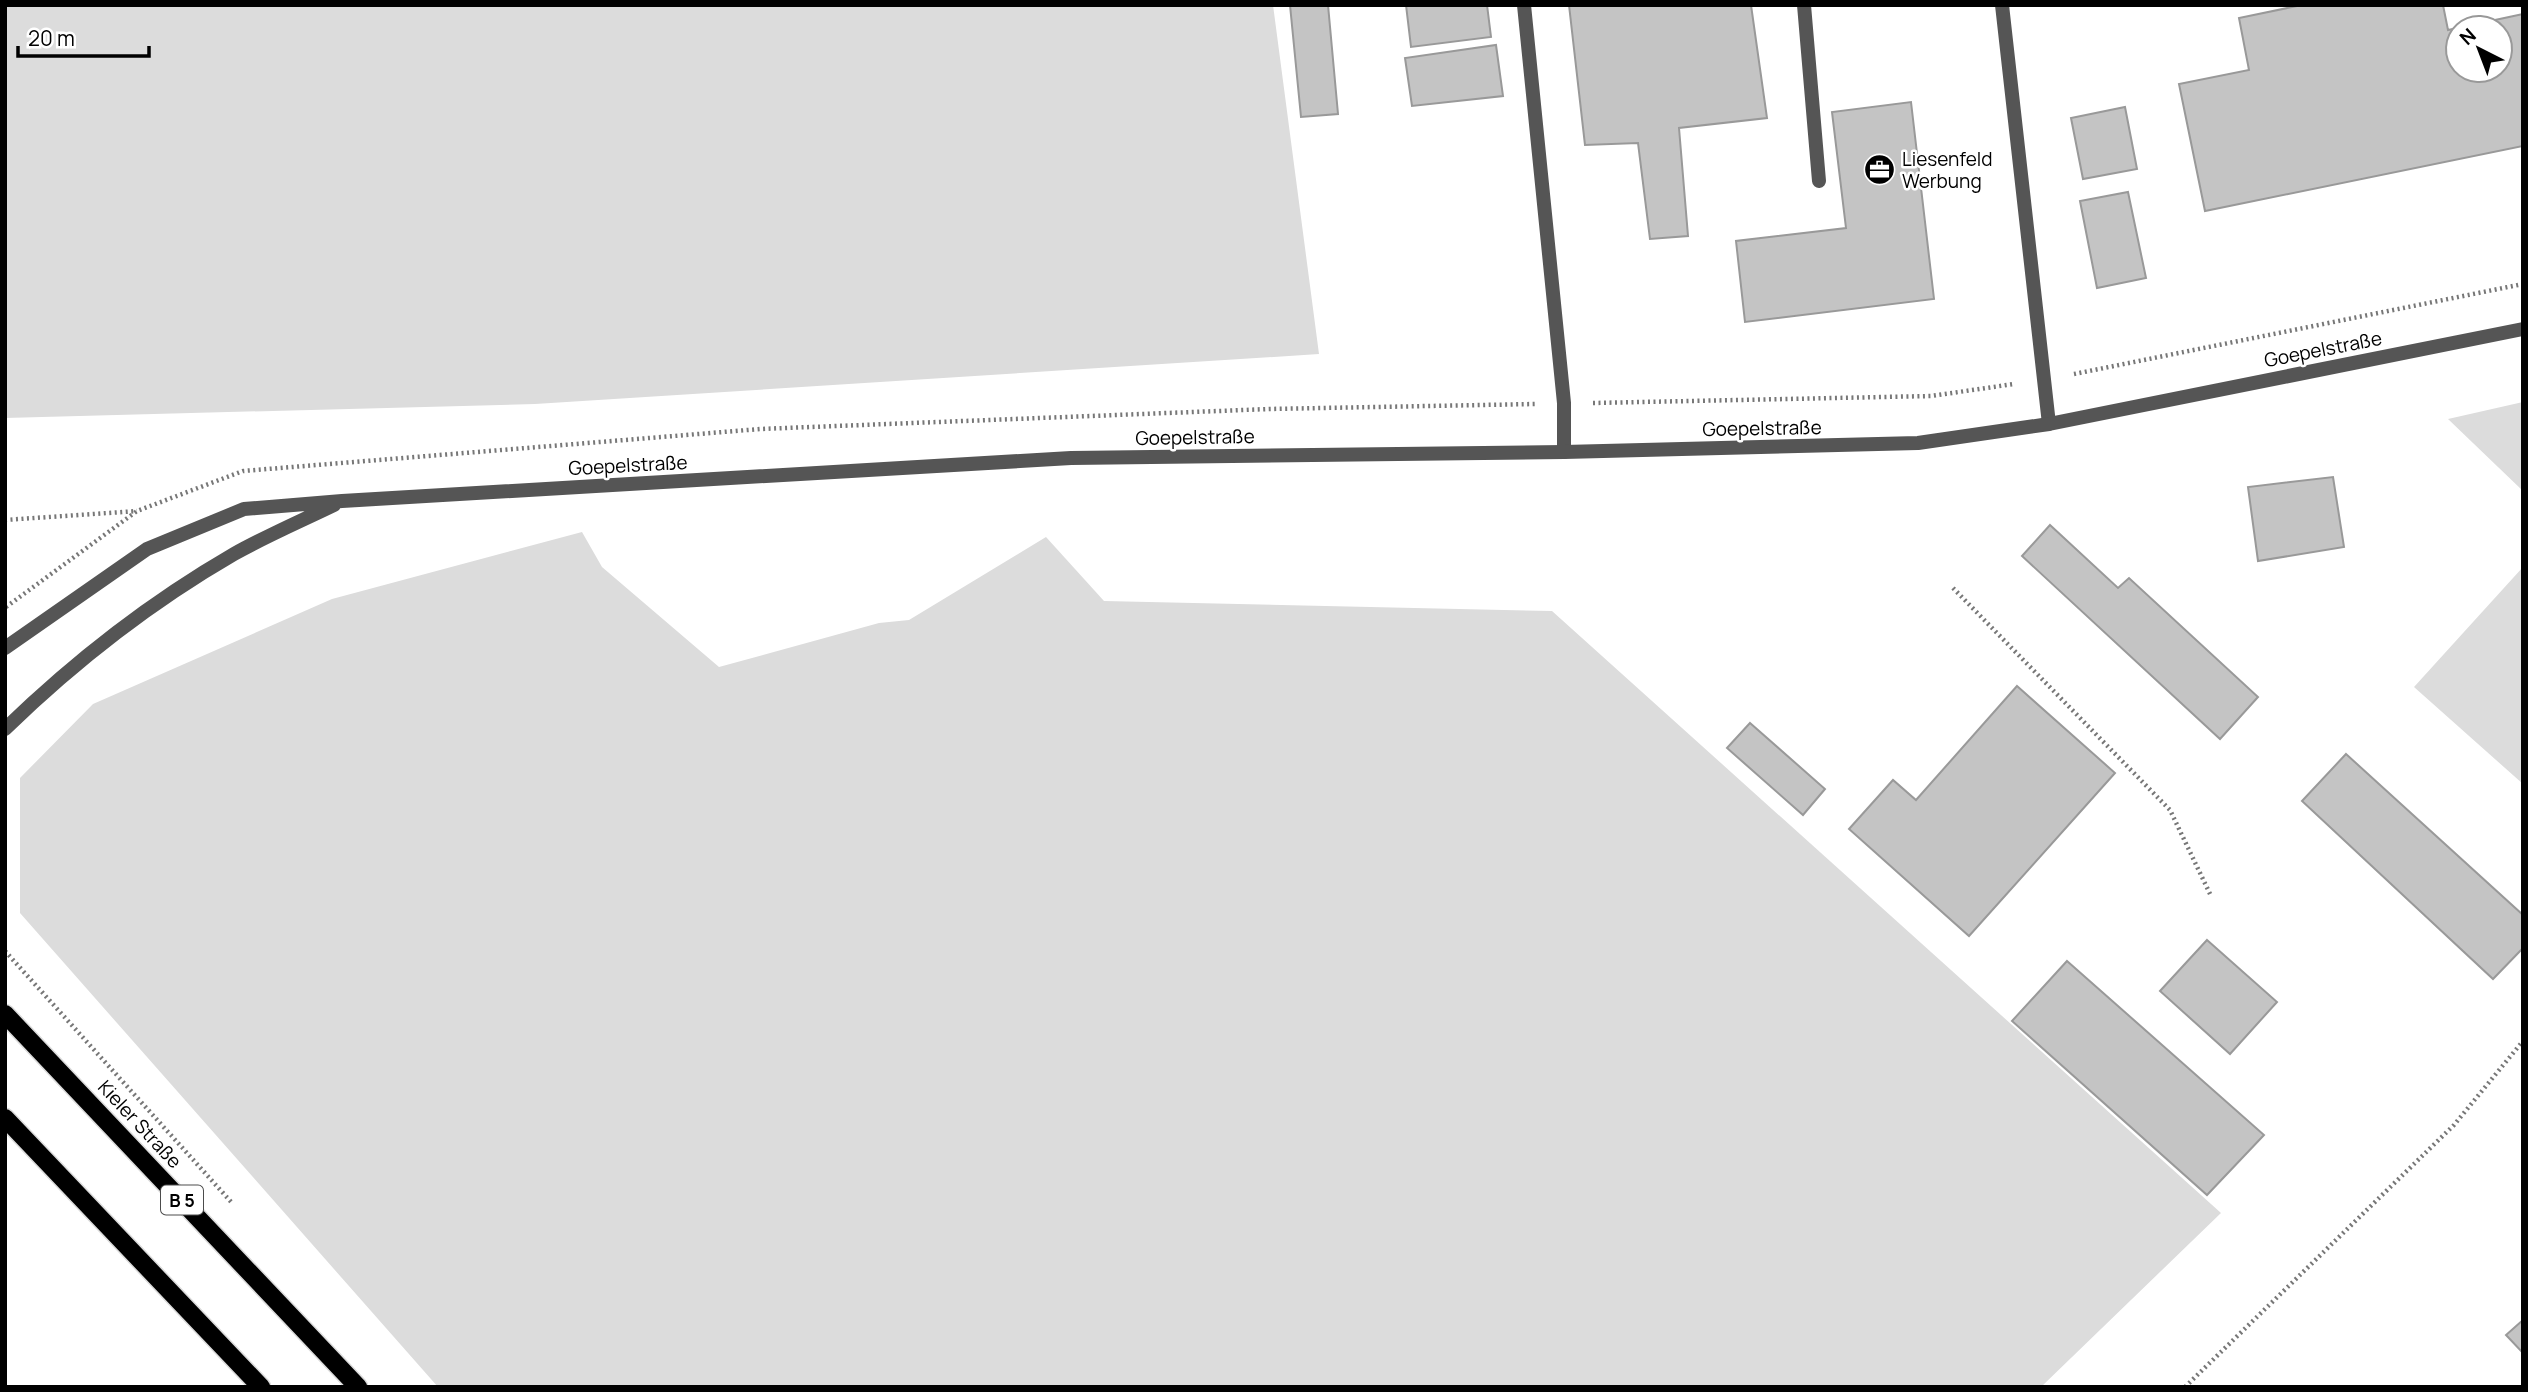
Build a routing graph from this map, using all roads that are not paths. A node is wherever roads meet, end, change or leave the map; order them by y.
1 (1524, 5) edge
2 (1804, 5) edge
3 (2002, 5) edge
4 (1819, 181) dead end
5 (2523, 329) edge
6 (2049, 424) junction
7 (1564, 452) junction
8 (342, 501) junction
9 (5, 648) edge
10 (5, 729) edge
11 (5, 1014) edge
12 (5, 1118) edge
13 (261, 1387) edge
14 (358, 1387) edge

1 - 7 street
2 - 4 street
3 - 6 street
5 - 6 street, Goepelstraße
6 - 7 street, Goepelstraße
7 - 8 street, Goepelstraße
8 - 9 street, Goepelstraße
8 - 10 street, Goepelstraße
11 - 14 main road, Kieler Straße / B 5
12 - 13 main road

